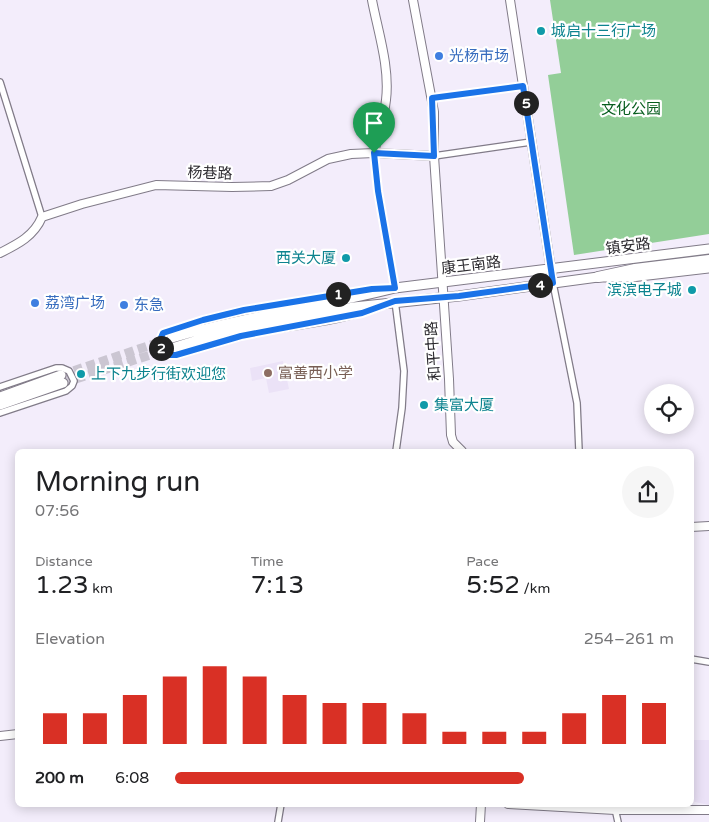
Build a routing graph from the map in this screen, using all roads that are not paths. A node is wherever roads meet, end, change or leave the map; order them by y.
1 (372, 0) edge
2 (413, 0) edge
3 (510, 0) edge
4 (0, 82) edge
5 (523, 86) junction
6 (432, 98) junction
7 (531, 142) junction
8 (374, 153) junction
9 (434, 156) junction
10 (42, 217) junction
11 (709, 249) edge
12 (0, 252) edge
13 (709, 260) edge
14 (709, 268) edge
15 (550, 270) junction
16 (598, 277) junction
17 (442, 282) junction
18 (553, 283) junction
19 (395, 288) junction
20 (443, 298) junction
21 (395, 301) junction
22 (0, 388) edge
23 (0, 396) edge
24 (0, 404) edge
25 (0, 413) edge
26 (396, 449) edge
27 (460, 449) edge
28 (579, 449) edge
29 (709, 526) edge
30 (694, 527) edge
31 (694, 660) edge
32 (709, 662) edge
33 (15, 734) edge
34 (0, 736) edge
35 (280, 807) edge
36 (481, 807) edge
37 (615, 807) edge
38 (709, 810) edge
39 (278, 822) edge
40 (480, 822) edge
41 (618, 822) edge

1 - 8 street
2 - 6 street, 和平中路
3 - 5 street
4 - 10 street
5 - 6 street
5 - 7 street
6 - 9 street, 和平中路
7 - 9 street
7 - 15 street
8 - 9 street, 杨巷路
8 - 10 street, 杨巷路
8 - 19 street
9 - 17 street, 和平中路
10 - 12 street
11 - 15 main road, 镇安路
13 - 16 highway
14 - 16 main road, 镇安路
15 - 17 main road, 康王南路
15 - 18 street
16 - 18 main road, 镇安路
17 - 19 main road, 康王南路
17 - 20 street, 和平中路
18 - 20 main road, 康王南路
18 - 28 street
19 - 21 main road, 康王南路
19 - 21 street, 康王南路
20 - 21 main road, 康王南路
20 - 27 street, 和平中路
21 - 26 street
22 - 25 street
23 - 24 main road
29 - 30 street
31 - 32 street
33 - 34 street
35 - 39 street
36 - 40 street
37 - 38 street
37 - 41 street

